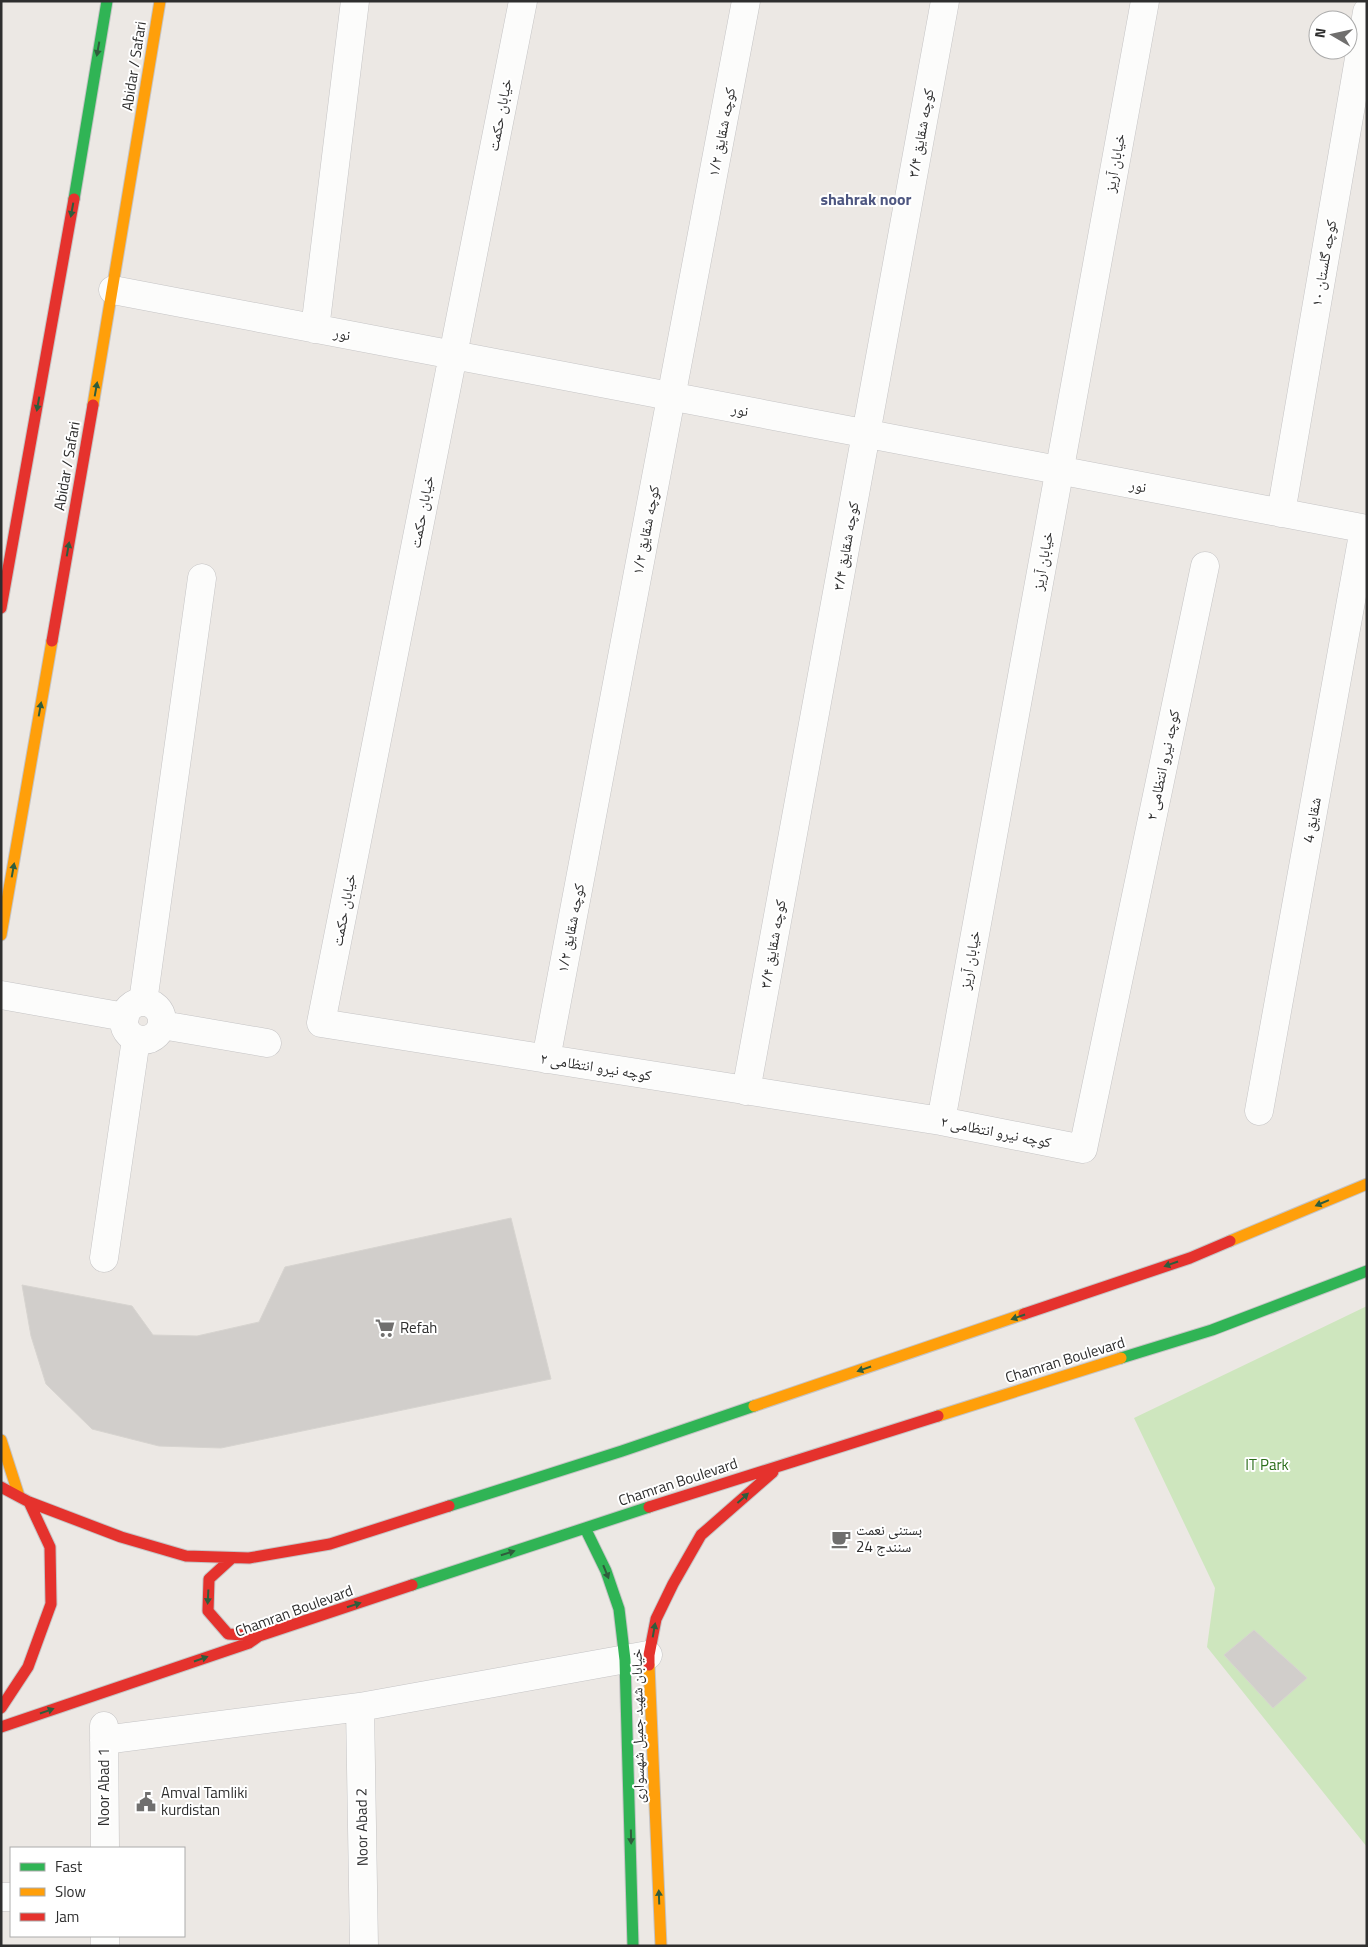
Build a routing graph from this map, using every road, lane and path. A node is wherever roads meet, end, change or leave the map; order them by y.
1 (106, 1) edge
2 (160, 1) edge
3 (355, 1) edge
4 (523, 1) edge
5 (746, 1) edge
6 (946, 1) edge
7 (1145, 1) edge
8 (1367, 12) edge
9 (113, 290) junction
10 (315, 329) junction
11 (453, 355) junction
12 (672, 397) junction
13 (866, 434) junction
14 (1059, 471) junction
15 (1281, 513) junction
16 (1366, 529) edge
17 (1205, 566) dead end
18 (202, 578) dead end
19 (1, 608) edge
20 (1, 935) edge
21 (1, 995) edge
22 (135, 1019) junction
23 (321, 1023) joint
24 (267, 1042) dead end
25 (546, 1059) junction
26 (746, 1091) junction
27 (1259, 1111) dead end
28 (941, 1121) junction
29 (1367, 1184) edge
30 (104, 1258) dead end
31 (1367, 1271) edge
32 (1, 1440) edge
33 (782, 1465) junction
34 (1, 1487) edge
35 (24, 1499) junction
36 (585, 1528) junction
37 (232, 1558) junction
38 (259, 1636) junction
39 (637, 1657) junction
40 (360, 1707) junction
41 (1, 1708) edge
42 (1, 1727) edge
43 (105, 1847) edge
44 (364, 1946) edge
45 (633, 1946) edge
46 (661, 1946) edge

1 -> 19 main road
2 - 9 main road, Abidar / Safari
3 - 10 street
4 - 11 street, خیابان حکمت
5 - 12 street, کوچه شقایق ۱/۲
6 - 13 street, کوچه شقایق ۳/۴
7 - 14 street, خیابان آریز
8 - 15 street, کوچه گلستان ۱۰
9 - 10 street, نور
20 -> 9 main road, Abidar / Safari
10 - 11 street, نور
11 - 12 street, نور
11 - 23 street, خیابان حکمت
12 - 13 street, نور
12 - 25 street, کوچه شقایق ۱/۲
13 - 14 street, نور
13 - 26 street, کوچه شقایق ۳/۴
14 - 15 street, نور
14 - 28 street, خیابان آریز
15 - 16 street, نور
16 - 27 street, شقایق 4
17 - 28 street, کوچه نیرو انتظامی ۲
18 - 22 street
21 - 22 street
22 - 24 street
22 - 30 street
23 - 25 street, کوچه نیرو انتظامی ۲
25 - 26 street, کوچه نیرو انتظامی ۲
26 - 28 street, کوچه نیرو انتظامی ۲
29 -> 37 main road
31 - 33 main road, Chamran Boulevard
32 - 35 main road
33 - 36 main road, Chamran Boulevard
39 -> 33 main road, خیابان شهید جمیل شهسواری
34 - 35 main road
35 - 37 main road
35 - 41 main road
38 -> 36 main road, Chamran Boulevard
36 -> 39 main road, خیابان شهید جمیل شهسواری
37 -> 38 main road
42 -> 38 main road, Chamran Boulevard
39 - 40 street
39 -> 45 main road, خیابان شهید جمیل شهسواری
46 -> 39 main road, خیابان شهید جمیل شهسواری
40 - 43 street, Noor Abad 1
40 - 44 street, Noor Abad 2

